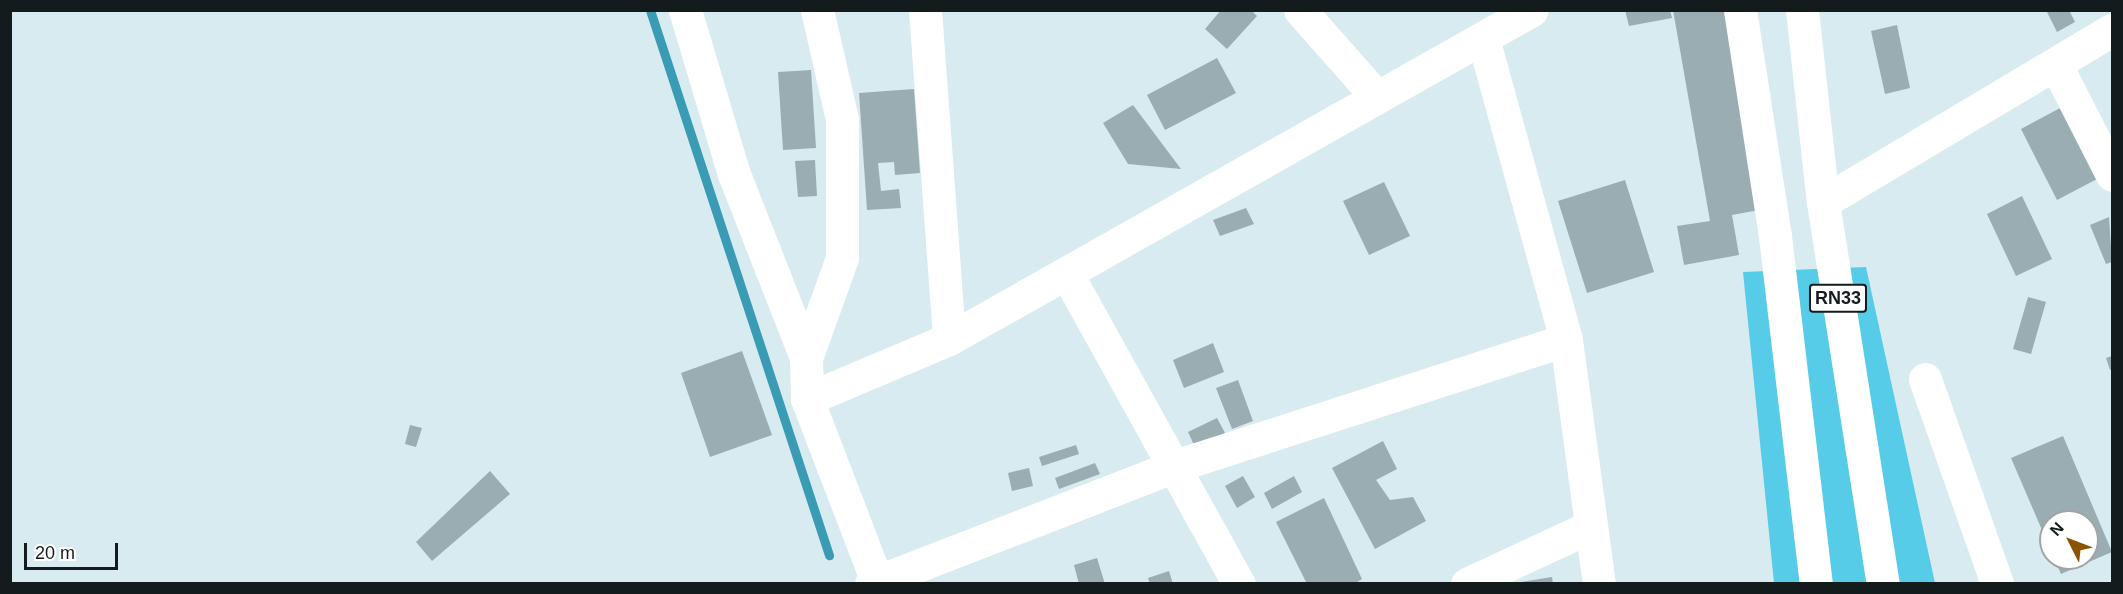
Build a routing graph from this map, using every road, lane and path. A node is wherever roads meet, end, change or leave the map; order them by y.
1 (685, 10) edge
2 (817, 10) edge
3 (1300, 10) edge
4 (1533, 10) edge
5 (1740, 10) edge
6 (1802, 10) edge
7 (929, 13) edge
8 (2112, 30) edge
9 (1484, 42) junction
10 (2057, 67) junction
11 (1376, 96) junction
12 (2112, 175) edge
13 (1823, 202) junction
14 (1066, 274) junction
15 (949, 339) junction
16 (1566, 340) junction
17 (806, 358) junction
18 (1925, 379) dead end
19 (807, 399) junction
20 (1172, 468) junction
21 (1587, 528) junction
22 (876, 583) edge
23 (1239, 584) edge
24 (1467, 584) edge
25 (1599, 584) edge
26 (1816, 584) edge
27 (1883, 584) edge
28 (1997, 584) edge

1 - 17 street
2 - 17 street
3 - 11 street
4 - 9 street
5 - 26 street, RN33
6 - 13 street, RN33
7 - 15 street
8 - 10 street
9 - 11 street
9 - 16 street
10 - 12 street
10 - 13 street
11 - 14 street
13 - 27 street, RN33
14 - 15 street
14 - 20 street
15 - 19 street
16 - 20 street
16 - 21 street
17 - 19 street
18 - 28 street
19 - 22 street
20 - 22 street
20 - 23 street
21 - 24 street
21 - 25 street

